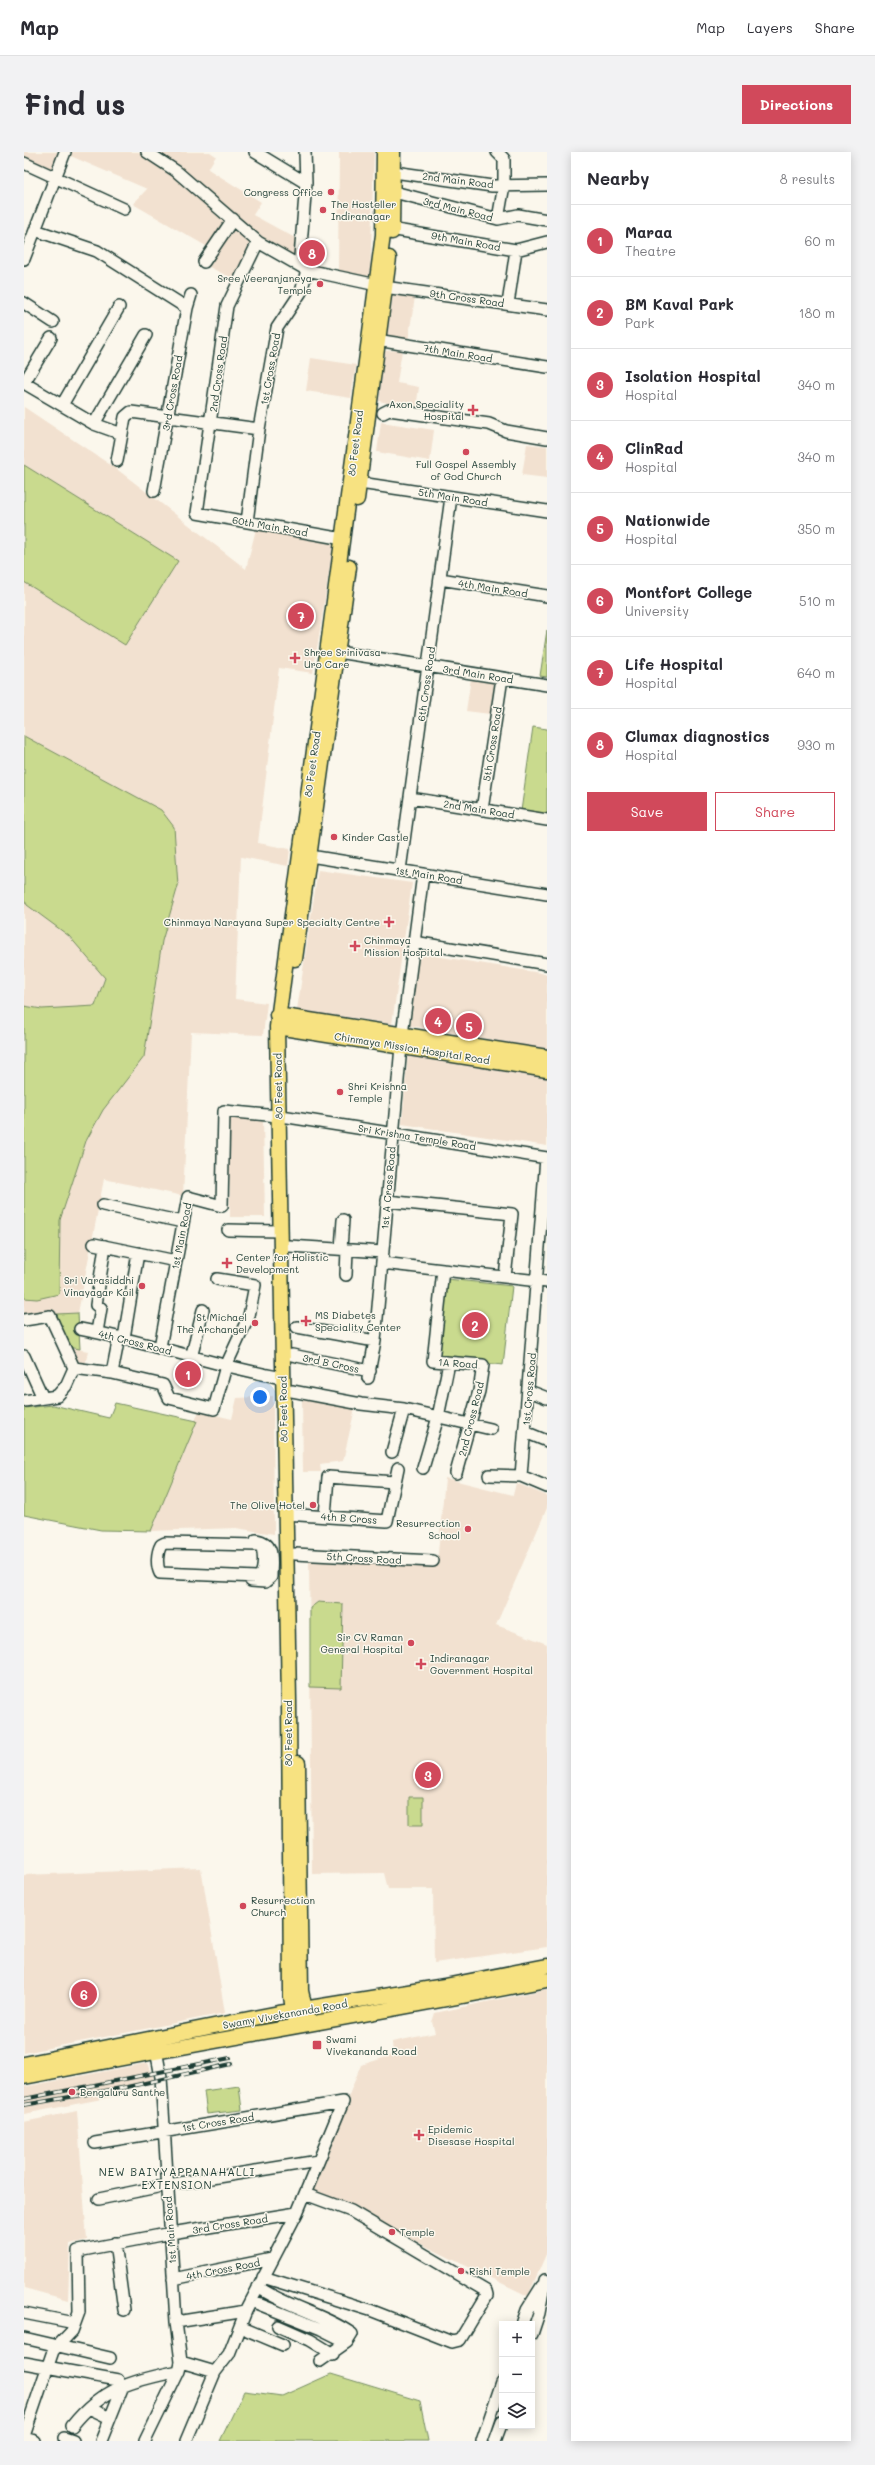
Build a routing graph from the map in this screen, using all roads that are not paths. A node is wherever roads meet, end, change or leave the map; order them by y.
1 (65, 152) edge
2 (147, 152) edge
3 (255, 152) edge
4 (305, 152) edge
5 (384, 152) edge
6 (393, 152) edge
7 (497, 152) edge
8 (24, 163) edge
9 (394, 172) junction
10 (57, 178) junction
11 (306, 183) junction
12 (504, 185) junction
13 (547, 185) edge
14 (394, 192) junction
15 (124, 209) dead end
16 (498, 218) junction
17 (233, 220) junction
18 (547, 220) edge
19 (388, 228) junction
20 (35, 230) junction
21 (258, 242) junction
22 (547, 242) edge
23 (27, 244) edge
24 (516, 250) junction
25 (24, 259) edge
26 (204, 262) dead end
27 (307, 270) junction
28 (381, 286) junction
29 (191, 295) dead end
30 (24, 303) edge
31 (508, 304) junction
32 (119, 307) dead end
33 (187, 308) junction
34 (547, 310) edge
35 (53, 322) dead end
36 (146, 335) dead end
37 (51, 338) dead end
38 (374, 339) junction
39 (547, 367) edge
40 (24, 383) edge
41 (62, 405) junction
42 (371, 411) junction
43 (168, 415) junction
44 (211, 422) junction
45 (94, 424) junction
46 (259, 429) junction
47 (122, 434) junction
48 (547, 438) edge
49 (117, 461) dead end
50 (360, 483) junction
51 (154, 490) dead end
52 (451, 497) junction
53 (547, 511) edge
54 (197, 513) joint
55 (247, 522) junction
56 (343, 540) junction
57 (440, 579) junction
58 (547, 596) edge
59 (338, 652) junction
60 (428, 666) junction
61 (502, 678) junction
62 (547, 685) edge
63 (410, 798) junction
64 (482, 810) junction
65 (547, 820) edge
66 (310, 856) junction
67 (400, 870) junction
68 (424, 874) junction
69 (547, 894) edge
70 (295, 926) junction
71 (414, 942) junction
72 (547, 964) edge
73 (281, 1022) junction
74 (401, 1040) junction
75 (547, 1058) edge
76 (547, 1070) edge
77 (283, 1116) junction
78 (393, 1134) junction
79 (547, 1158) edge
80 (387, 1201) junction
81 (102, 1205) dead end
82 (343, 1220) dead end
83 (183, 1222) junction
84 (228, 1230) dead end
85 (280, 1231) junction
86 (289, 1246) junction
87 (344, 1250) junction
88 (138, 1253) junction
89 (382, 1257) junction
90 (176, 1261) junction
91 (443, 1270) junction
92 (346, 1275) dead end
93 (505, 1277) junction
94 (217, 1279) dead end
95 (542, 1282) edge
96 (203, 1310) dead end
97 (24, 1320) edge
98 (297, 1327) dead end
99 (80, 1329) dead end
100 (97, 1332) junction
101 (122, 1338) junction
102 (375, 1341) junction
103 (160, 1346) junction
104 (292, 1355) junction
105 (24, 1356) edge
106 (191, 1358) junction
107 (449, 1363) junction
108 (483, 1365) joint
109 (226, 1366) junction
110 (74, 1368) junction
111 (112, 1373) junction
112 (369, 1375) joint
113 (283, 1378) junction
114 (292, 1391) junction
115 (529, 1391) junction
116 (43, 1398) junction
117 (547, 1398) edge
118 (24, 1401) edge
119 (404, 1408) junction
120 (438, 1416) junction
121 (471, 1425) junction
122 (491, 1429) dead end
123 (525, 1432) junction
124 (547, 1441) edge
125 (392, 1452) dead end
126 (398, 1468) dead end
127 (423, 1468) dead end
128 (456, 1473) dead end
129 (489, 1475) dead end
130 (521, 1476) junction
131 (394, 1482) junction
132 (547, 1487) edge
133 (290, 1514) junction
134 (325, 1516) junction
135 (252, 1539) dead end
136 (289, 1559) junction
137 (267, 1561) junction
138 (433, 1561) dead end
139 (247, 1581) dead end
140 (547, 1966) edge
141 (547, 1980) edge
142 (300, 2018) junction
143 (156, 2050) junction
144 (24, 2064) edge
145 (24, 2077) edge
146 (164, 2131) junction
147 (95, 2143) dead end
148 (318, 2161) junction
149 (167, 2185) junction
150 (306, 2194) junction
151 (99, 2199) dead end
152 (297, 2213) junction
153 (171, 2233) junction
154 (115, 2243) junction
155 (272, 2260) junction
156 (263, 2277) junction
157 (546, 2278) edge
158 (173, 2279) junction
159 (258, 2288) junction
160 (249, 2306) junction
161 (124, 2310) dead end
162 (24, 2313) edge
163 (528, 2321) edge
164 (176, 2322) junction
165 (75, 2323) junction
166 (535, 2325) edge
167 (278, 2326) dead end
168 (240, 2327) junction
169 (24, 2338) edge
170 (347, 2342) junction
171 (58, 2345) junction
172 (283, 2345) dead end
173 (332, 2354) junction
174 (110, 2358) dead end
175 (320, 2362) dead end
176 (24, 2363) edge
177 (180, 2366) junction
178 (47, 2368) junction
179 (215, 2372) junction
180 (121, 2383) junction
181 (499, 2391) edge
182 (24, 2398) edge
183 (35, 2401) junction
184 (89, 2408) junction
185 (499, 2412) edge
186 (110, 2418) junction
187 (72, 2426) dead end
188 (499, 2429) edge
189 (24, 2437) edge
190 (35, 2441) edge
191 (101, 2441) edge
192 (145, 2441) edge
193 (186, 2441) edge
194 (482, 2441) edge
195 (489, 2441) edge
196 (495, 2441) edge

1 - 10 street
2 - 17 street, 9th Cross Road
3 - 11 street
4 - 11 street
5 - 19 main road, 80 Feet Road
6 - 9 main road, 80 Feet Road
7 - 12 street
8 - 10 street
9 - 12 street, 2nd Main Road
9 - 14 main road, 80 Feet Road
10 - 15 street
10 - 20 street
11 - 27 street
12 - 13 street, 2nd Main Road
12 - 16 street
14 - 16 street, 3rd Main Road
14 - 19 main road, 80 Feet Road
16 - 18 street, 3rd Main Road
17 - 21 street, 9th Cross Road
17 - 26 street
19 - 24 street, 9th Main Road
19 - 28 main road, 80 Feet Road
20 - 23 street
20 - 33 street
21 - 27 street, 9th Cross Road
21 - 44 street, 2nd Cross Road
22 - 24 street, 9th Main Road
23 - 25 street
24 - 31 street
27 - 28 street, 9th Cross Road
27 - 46 street, 1st Cross Road
28 - 31 street, 9th Cross Road
28 - 38 main road, 80 Feet Road
29 - 33 street, 3rd Cross Road
30 - 35 street
31 - 34 street, 9th Cross Road
32 - 41 street
33 - 43 street, 3rd Cross Road
36 - 45 street
37 - 40 street
38 - 39 street, 7th Main Road
38 - 42 main road, 80 Feet Road
40 - 41 street
41 - 45 street
42 - 48 street
42 - 50 main road, 80 Feet Road
42 - 56 main road, 80 Feet Road
43 - 44 street
43 - 47 street
43 - 51 street, 3rd Cross Road
44 - 46 street
44 - 54 street, 2nd Cross Road
45 - 47 street
46 - 55 street, 1st Cross Road
47 - 49 street
50 - 52 street, 5th Main Road
50 - 59 main road, 80 Feet Road
52 - 53 street, 5th Main Road
52 - 57 street, 6th Cross Road
54 - 55 street, 60th Main Road
55 - 56 street, 60th Main Road
56 - 70 main road, 80 Feet Road
57 - 58 street, 4th Main Road
57 - 60 street, 6th Cross Road
59 - 60 street, 3rd Main Road
59 - 66 main road, 80 Feet Road
60 - 61 street, 3rd Main Road
60 - 63 street, 6th Cross Road
61 - 62 street, 3rd Main Road
61 - 64 street, 5th Cross Road
63 - 64 street, 2nd Main Road
63 - 67 street, 6th Cross Road
64 - 65 street, 2nd Main Road
66 - 67 street, 1st Main Road
66 - 70 main road, 80 Feet Road
67 - 68 street, 1st Main Road
68 - 69 street, 1st Main Road
68 - 71 street
70 - 73 main road, 80 Feet Road
71 - 72 street
71 - 74 street
73 - 74 main road, Chinmaya Mission Hospital Road
73 - 77 main road, 80 Feet Road
74 - 75 main road, Chinmaya Mission Hospital Road
74 - 76 main road, Chinmaya Mission Hospital Road
74 - 78 street, 1st A Cross Road
77 - 78 street, Sri Krishna Temple Road
77 - 83 street, 1st Main Road
77 - 85 main road, 80 Feet Road
77 - 86 main road, 80 Feet Road
78 - 79 street, Sri Krishna Temple Road
78 - 80 street, 1st A Cross Road
79 - 95 street, 1st Cross Road
80 - 89 street, 1st A Cross Road
80 - 93 street
81 - 83 street
82 - 87 street
83 - 90 street, 1st Main Road
84 - 85 street
85 - 113 main road, 80 Feet Road
86 - 87 street
86 - 104 main road, 80 Feet Road
87 - 89 street
87 - 92 street
88 - 90 street
88 - 100 street
88 - 101 street
89 - 91 street
89 - 102 street, 1st A Cross Road
90 - 103 street, 1st Main Road
91 - 93 street
91 - 107 street, 1A Road
93 - 95 street
94 - 109 street
95 - 115 street, 1st Cross Road
96 - 106 street
97 - 110 street
98 - 102 street
99 - 100 street, 4th Cross Road
100 - 101 street, 4th Cross Road
101 - 103 street, 4th Cross Road
101 - 111 street
102 - 112 street, 1st A Cross Road
103 - 106 street, 4th Cross Road
104 - 112 street, 3rd B Cross
104 - 114 main road, 80 Feet Road
105 - 116 street
106 - 109 street, 4th Cross Road
107 - 108 street, 1A Road
107 - 120 street
108 - 121 street, 2nd Cross Road
109 - 111 street
109 - 113 street, 4th Cross Road
110 - 111 street
110 - 116 street
113 - 133 main road, 80 Feet Road
114 - 119 street
114 - 133 main road, 80 Feet Road
115 - 117 street
115 - 123 street, 1st Cross Road
116 - 118 street
119 - 120 street
119 - 125 street
120 - 121 street
120 - 127 street
121 - 122 street
121 - 128 street, 2nd Cross Road
123 - 124 street
123 - 130 street, 1st Cross Road
126 - 131 street
129 - 130 street
130 - 132 street
131 - 134 street, 4th B Cross
131 - 134 street
133 - 134 street, 4th B Cross
133 - 136 main road, 80 Feet Road
135 - 137 street
136 - 137 street, 5th Cross Road
136 - 138 street, 5th Cross Road
136 - 142 main road, 80 Feet Road
137 - 137 street
137 - 139 street
140 - 142 main road, Swamy Vivekananda Road
141 - 142 main road, Swamy Vivekananda Road
142 - 143 main road, Swamy Vivekananda Road
142 - 144 main road, Swamy Vivekananda Road
143 - 145 main road, Swamy Vivekananda Road
143 - 146 street, 1st Main Road
146 - 147 street, 1st Cross Road
146 - 148 street, 1st Cross Road
146 - 149 street, 1st Main Road
148 - 149 street
148 - 150 street
149 - 151 street
149 - 153 street, 1st Main Road
150 - 152 street
150 - 156 street
152 - 153 street, 3rd Cross Road
152 - 155 street
153 - 154 street, 3rd Cross Road
153 - 158 street, 1st Main Road
154 - 161 street
154 - 165 street, 3rd Cross Road
155 - 156 street
155 - 158 street, 4th Cross Road
156 - 159 street
157 - 163 street
157 - 166 street
158 - 164 street, 1st Main Road
159 - 160 street
159 - 170 street
160 - 164 street
160 - 168 street
160 - 170 street
162 - 165 street
164 - 177 street, 1st Main Road
165 - 171 street
167 - 173 street
168 - 172 street
168 - 179 street
169 - 171 street
170 - 173 street
171 - 174 street
171 - 178 street
173 - 175 street
176 - 178 street
177 - 179 street
177 - 180 street
177 - 192 street
178 - 180 street
178 - 183 street
179 - 193 street
180 - 184 street
180 - 186 street
181 - 194 street
182 - 183 street
183 - 189 street
184 - 186 street
184 - 187 street
185 - 195 street
186 - 191 street
188 - 196 street
189 - 190 street

